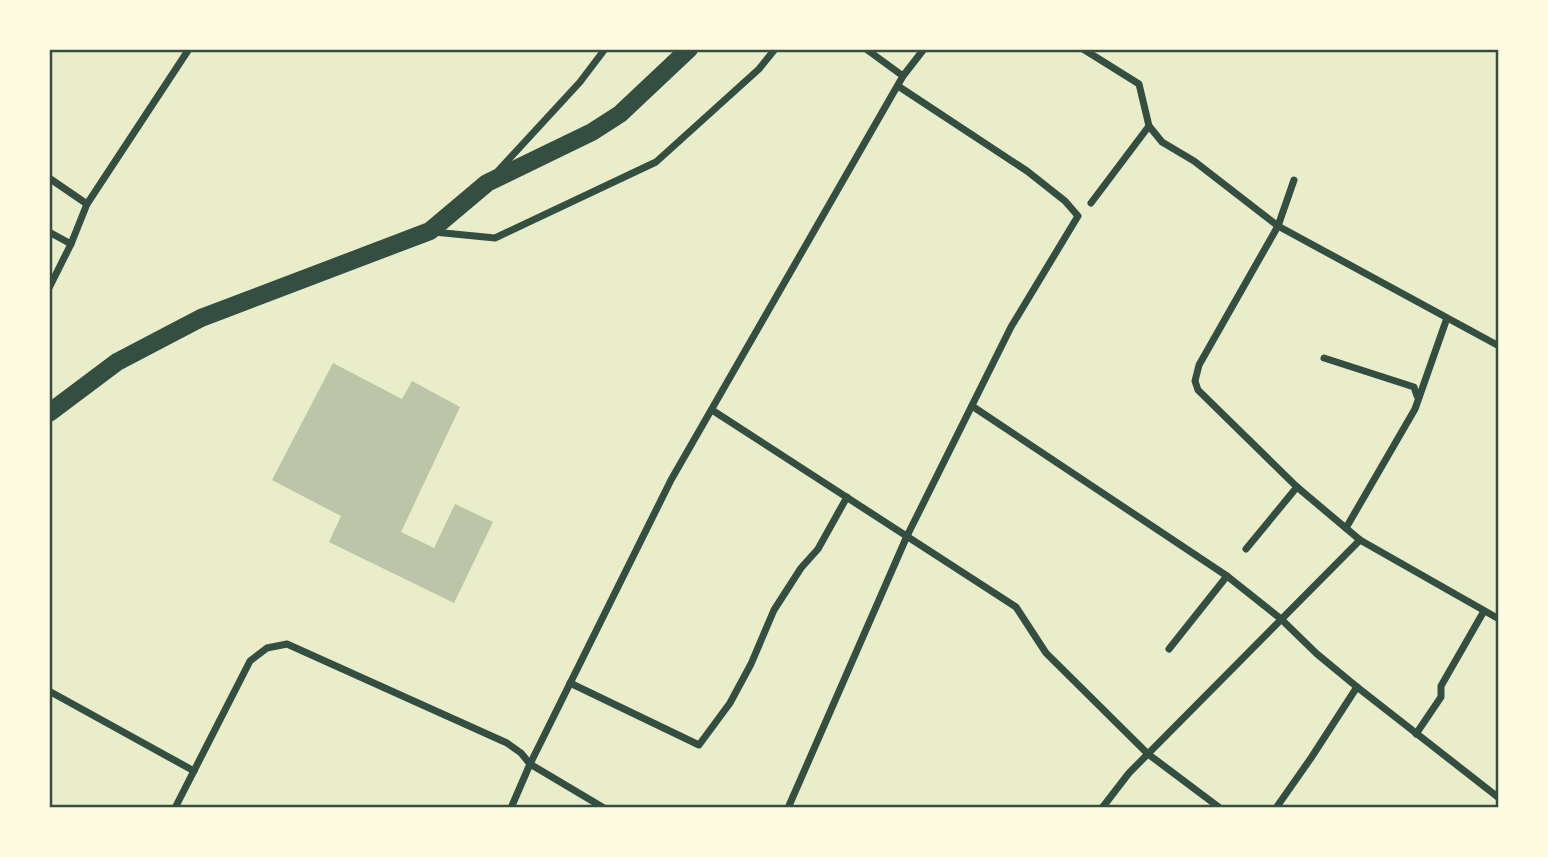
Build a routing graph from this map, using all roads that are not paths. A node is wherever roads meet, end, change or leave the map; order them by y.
1 (189, 49) edge
2 (605, 49) edge
3 (689, 49) edge
4 (775, 49) edge
5 (866, 49) edge
6 (924, 49) edge
7 (1083, 49) edge
8 (903, 76) junction
9 (898, 86) junction
10 (1149, 126) junction
11 (49, 178) edge
12 (1294, 180) dead end
13 (487, 183) junction
14 (1091, 202) dead end
15 (87, 204) junction
16 (1278, 226) junction
17 (429, 231) junction
18 (49, 232) edge
19 (71, 244) junction
20 (49, 288) edge
21 (1447, 318) junction
22 (1499, 346) edge
23 (1324, 358) dead end
24 (1418, 397) junction
25 (972, 406) junction
26 (712, 410) junction
27 (49, 413) edge
28 (1297, 487) junction
29 (847, 497) junction
30 (1346, 528) junction
31 (907, 536) junction
32 (1360, 540) junction
33 (1246, 549) dead end
34 (1227, 576) junction
35 (1484, 611) junction
36 (1499, 619) edge
37 (1281, 620) junction
38 (1169, 649) dead end
39 (570, 683) junction
40 (1357, 687) junction
41 (49, 691) edge
42 (1416, 734) junction
43 (1148, 754) junction
44 (530, 764) junction
45 (194, 771) junction
46 (1499, 800) edge
47 (176, 808) edge
48 (511, 808) edge
49 (604, 808) edge
50 (788, 808) edge
51 (1102, 808) edge
52 (1220, 808) edge
53 (1276, 808) edge
54 (1495, 808) edge

1 - 15 street
2 - 13 street
3 - 13 main road
4 - 17 street
5 - 8 street
6 - 8 street
7 - 10 street
8 - 9 street
9 - 25 street
9 - 26 street
10 - 14 street
10 - 16 street
11 - 15 street
12 - 16 street
13 - 17 main road
15 - 19 street
16 - 21 street
16 - 28 street
17 - 27 main road
18 - 19 street
19 - 20 street
21 - 22 street
21 - 24 street
23 - 24 street
24 - 30 street
25 - 31 street
25 - 34 street
26 - 29 street
26 - 39 street
28 - 30 street
28 - 33 street
29 - 31 street
29 - 39 street
30 - 32 street
31 - 43 street
31 - 50 street
32 - 35 street
32 - 37 street
34 - 37 street
34 - 38 street
35 - 36 street
35 - 42 street
37 - 40 street
37 - 43 street
39 - 44 street
40 - 42 street
40 - 53 street
41 - 45 street
42 - 46 street
43 - 51 street
43 - 52 street
44 - 45 street
44 - 48 street
44 - 49 street
45 - 47 street
46 - 54 street

